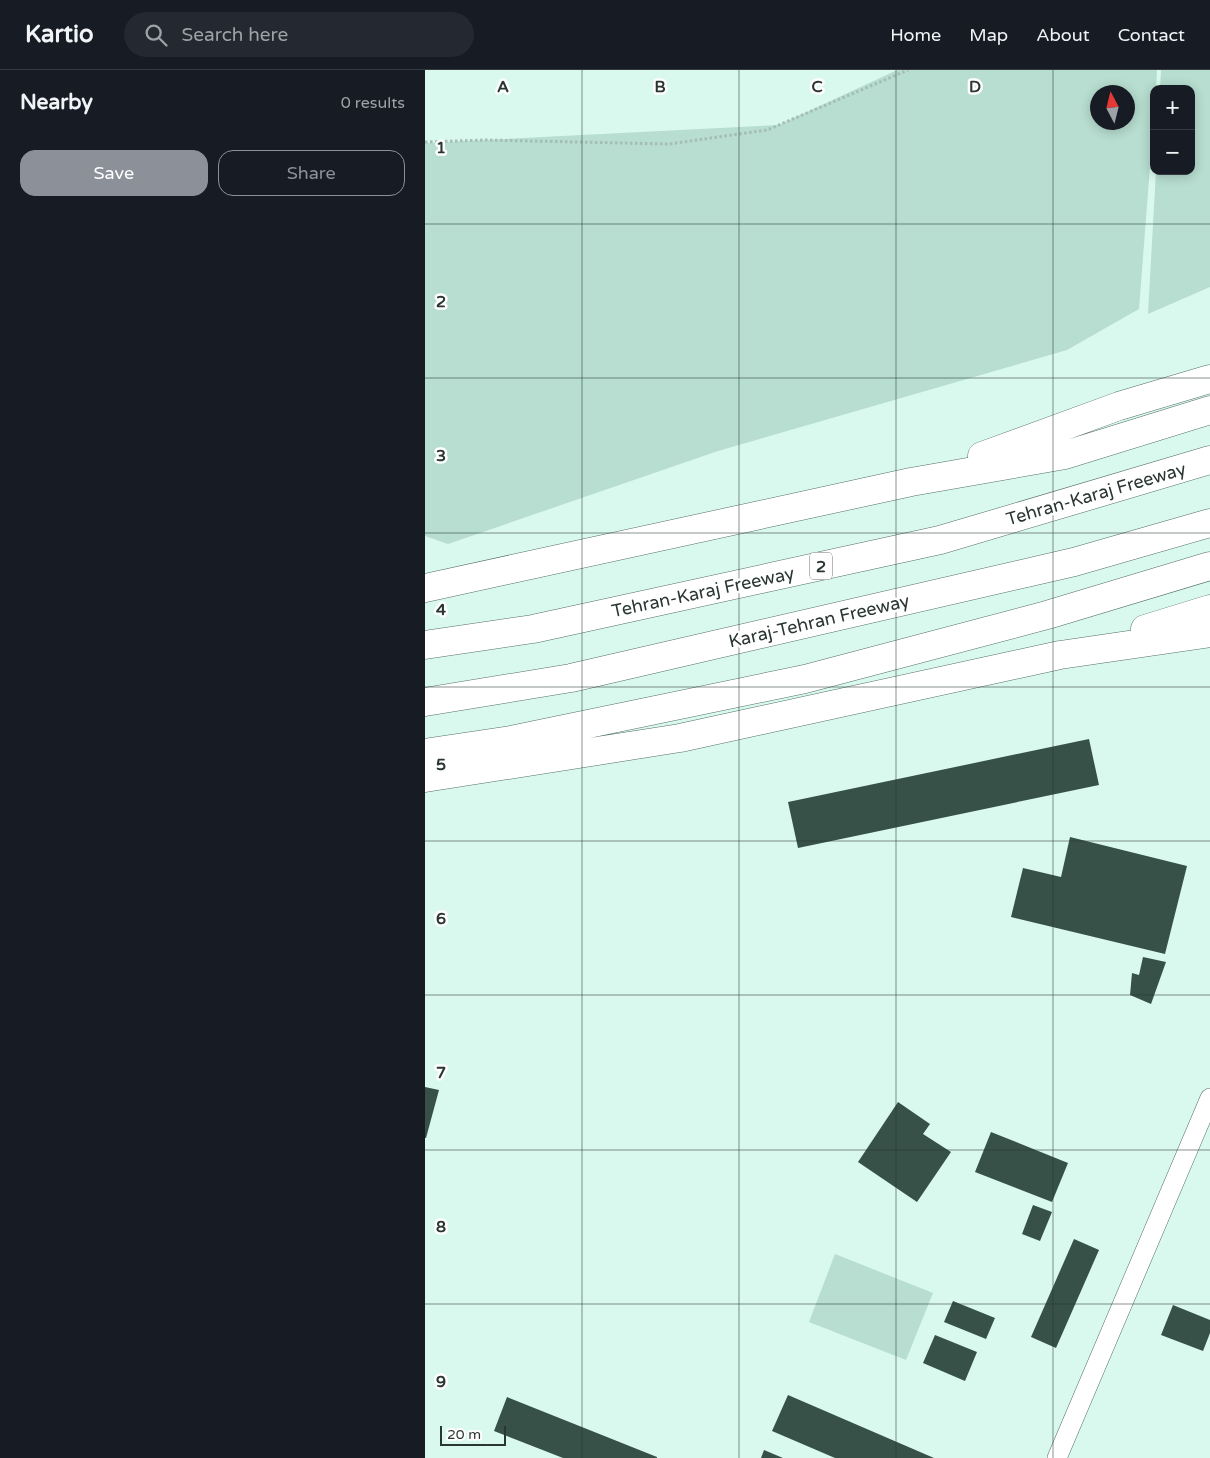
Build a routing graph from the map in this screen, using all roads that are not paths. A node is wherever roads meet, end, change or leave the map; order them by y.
1 (1205, 380) edge
2 (1210, 410) edge
3 (1210, 460) edge
4 (911, 482) junction
5 (1210, 522) edge
6 (1210, 566) edge
7 (425, 588) edge
8 (1210, 609) edge
9 (1210, 633) edge
10 (425, 645) edge
11 (1060, 655) junction
12 (425, 702) edge
13 (425, 754) edge
14 (425, 778) edge
15 (1210, 1098) edge
16 (1057, 1458) edge

1 - 4 highway
2 - 4 highway
3 - 10 highway, Tehran-Karaj Freeway / 2
4 - 7 highway
5 - 12 highway, Karaj-Tehran Freeway
6 - 13 highway
8 - 11 highway
9 - 11 highway
11 - 14 highway
15 - 16 street

